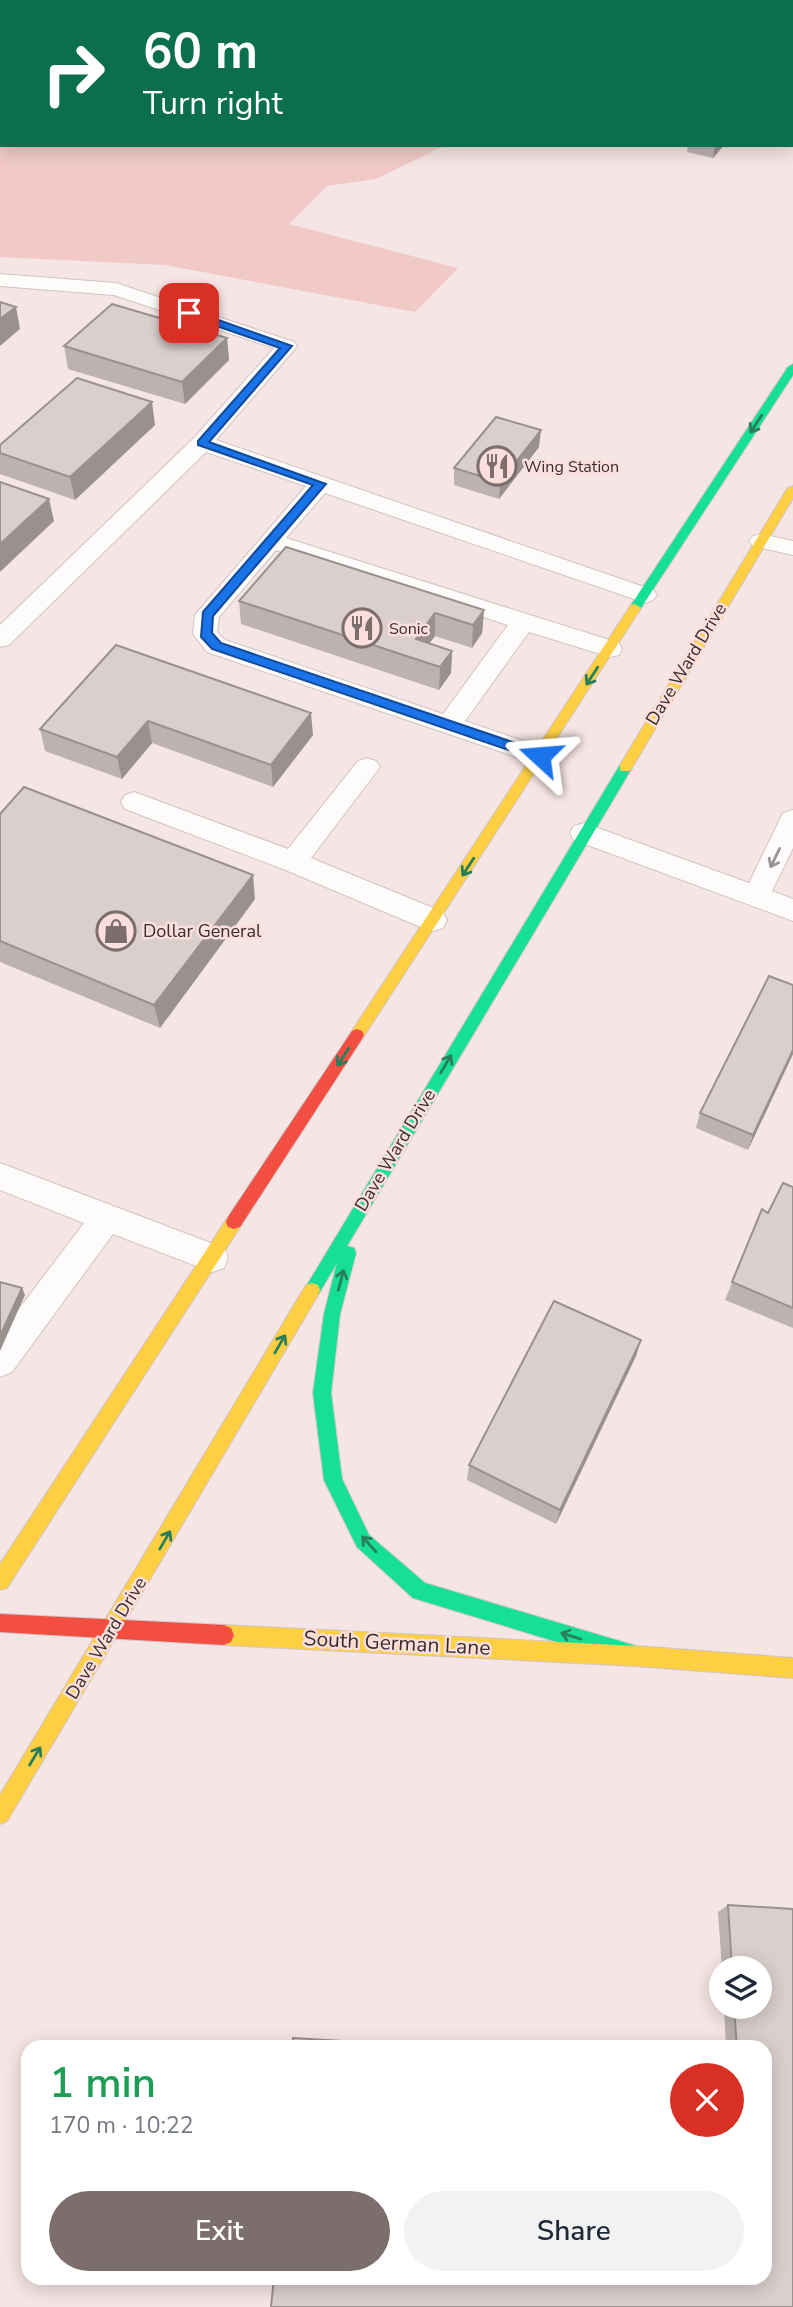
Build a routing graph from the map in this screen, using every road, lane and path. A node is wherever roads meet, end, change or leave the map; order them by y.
1 (0, 280) edge
2 (793, 367) edge
3 (202, 443) junction
4 (320, 484) junction
5 (793, 489) edge
6 (271, 541) junction
7 (761, 541) junction
8 (793, 548) edge
9 (645, 595) junction
10 (524, 621) junction
11 (0, 639) edge
12 (610, 649) junction
13 (449, 725) junction
14 (540, 756) junction
15 (368, 766) dead end
16 (134, 802) dead end
17 (793, 820) edge
18 (584, 833) junction
19 (293, 862) junction
20 (756, 896) junction
21 (793, 910) edge
22 (433, 920) junction
23 (0, 1176) edge
24 (359, 1210) junction
25 (107, 1217) junction
26 (212, 1258) junction
27 (0, 1361) edge
28 (0, 1581) edge
29 (0, 1623) edge
30 (113, 1629) junction
31 (636, 1656) junction
32 (793, 1668) edge
33 (0, 1814) edge

1 - 3 lane
2 -> 9 main road
3 - 4 lane
3 - 11 lane
4 - 6 lane
4 - 9 lane
5 - 7 main road, Dave Ward Drive
6 - 10 lane
6 - 13 lane
7 - 8 lane
7 - 18 main road, Dave Ward Drive
9 - 12 main road
10 - 12 lane
10 - 13 lane
12 -> 14 main road
13 - 14 lane
14 -> 22 main road
15 - 19 lane
16 - 19 lane
17 -> 20 lane
18 - 20 lane
24 -> 18 main road, Dave Ward Drive
19 - 22 lane
20 - 21 lane
22 -> 26 main road
23 - 25 lane
30 -> 24 main road, Dave Ward Drive
31 -> 24 main road
25 - 26 lane
25 - 27 lane
26 - 28 main road
29 - 30 main road, South German Lane
30 - 31 main road, South German Lane
33 -> 30 main road, Dave Ward Drive
31 - 32 main road, South German Lane

